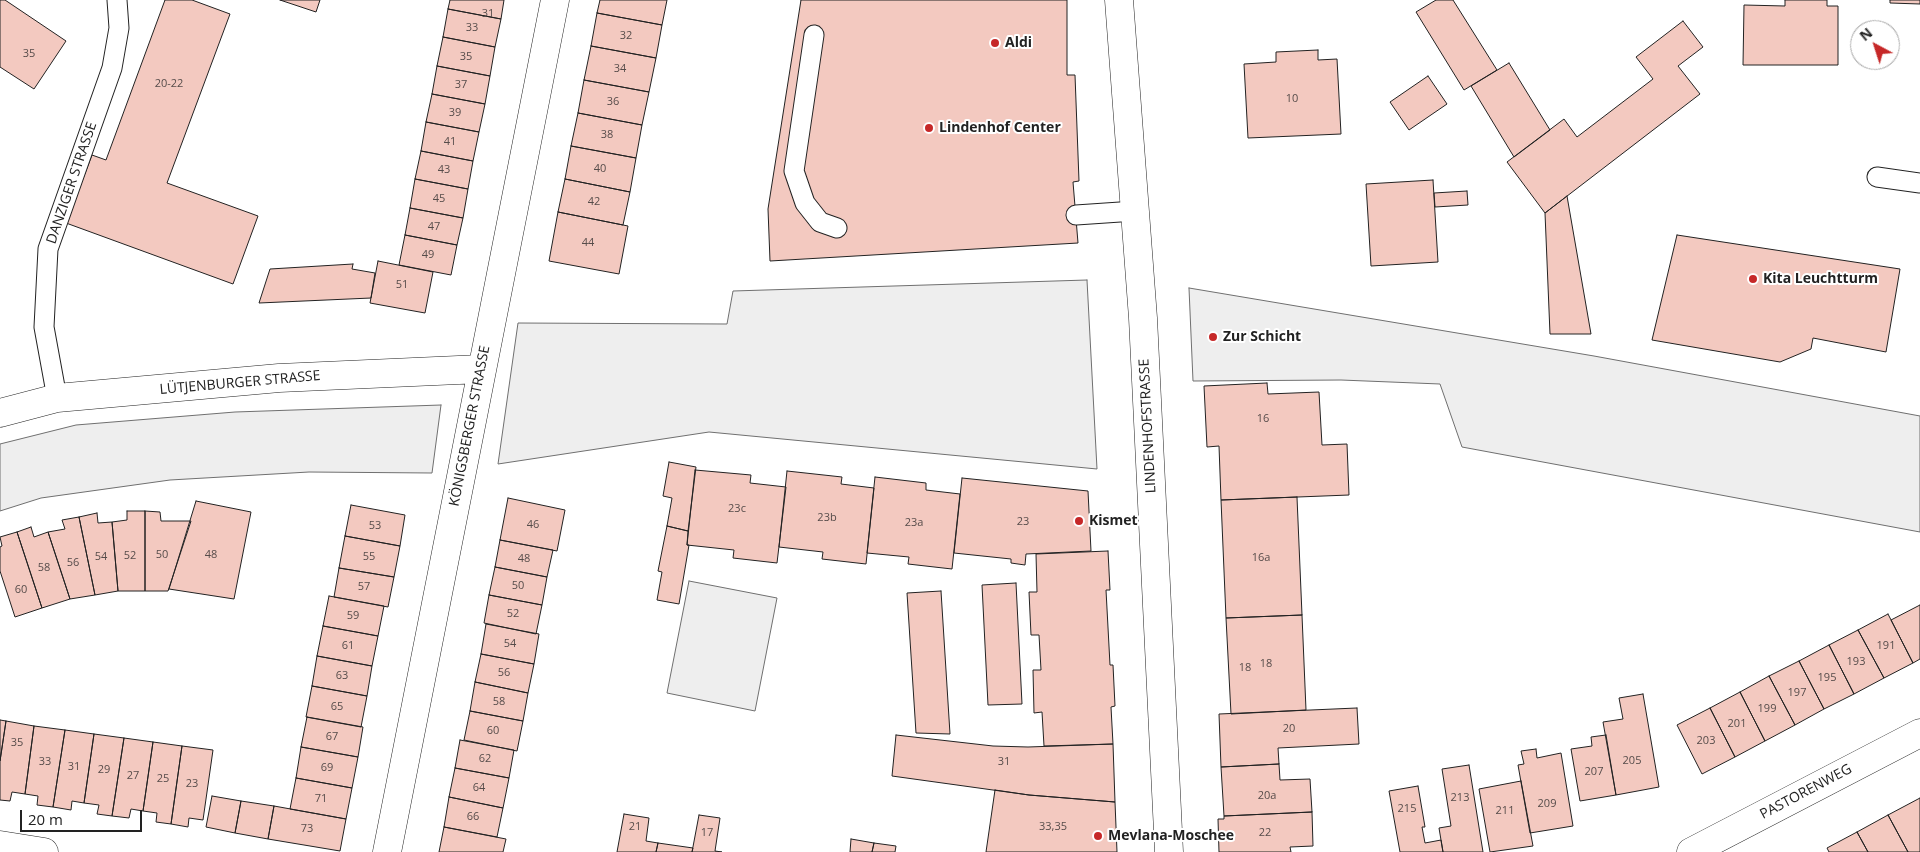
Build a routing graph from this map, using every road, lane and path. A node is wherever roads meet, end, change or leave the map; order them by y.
1 (117, 0) edge
2 (555, 0) edge
3 (1119, 0) edge
4 (814, 35) dead end
5 (1877, 177) dead end
6 (1920, 183) edge
7 (1135, 211) junction
8 (1076, 215) dead end
9 (837, 228) dead end
10 (481, 369) junction
11 (57, 398) junction
12 (0, 413) edge
13 (1920, 733) edge
14 (0, 845) edge
15 (44, 852) edge
16 (387, 852) edge
17 (1169, 852) edge
18 (1691, 852) edge

1 - 11 lane, DANZIGER STRASSE
2 - 10 street, KÖNIGSBERGER STRASSE
3 - 7 street, LINDENHOFSTRASSE
4 - 9 lane
5 - 6 lane
7 - 8 lane
7 - 17 street, LINDENHOFSTRASSE
10 - 11 street, LÜTJENBURGER STRASSE
10 - 16 street, KÖNIGSBERGER STRASSE
11 - 12 street, LÜTJENBURGER STRASSE
13 - 18 street, PASTORENWEG
14 - 15 street

